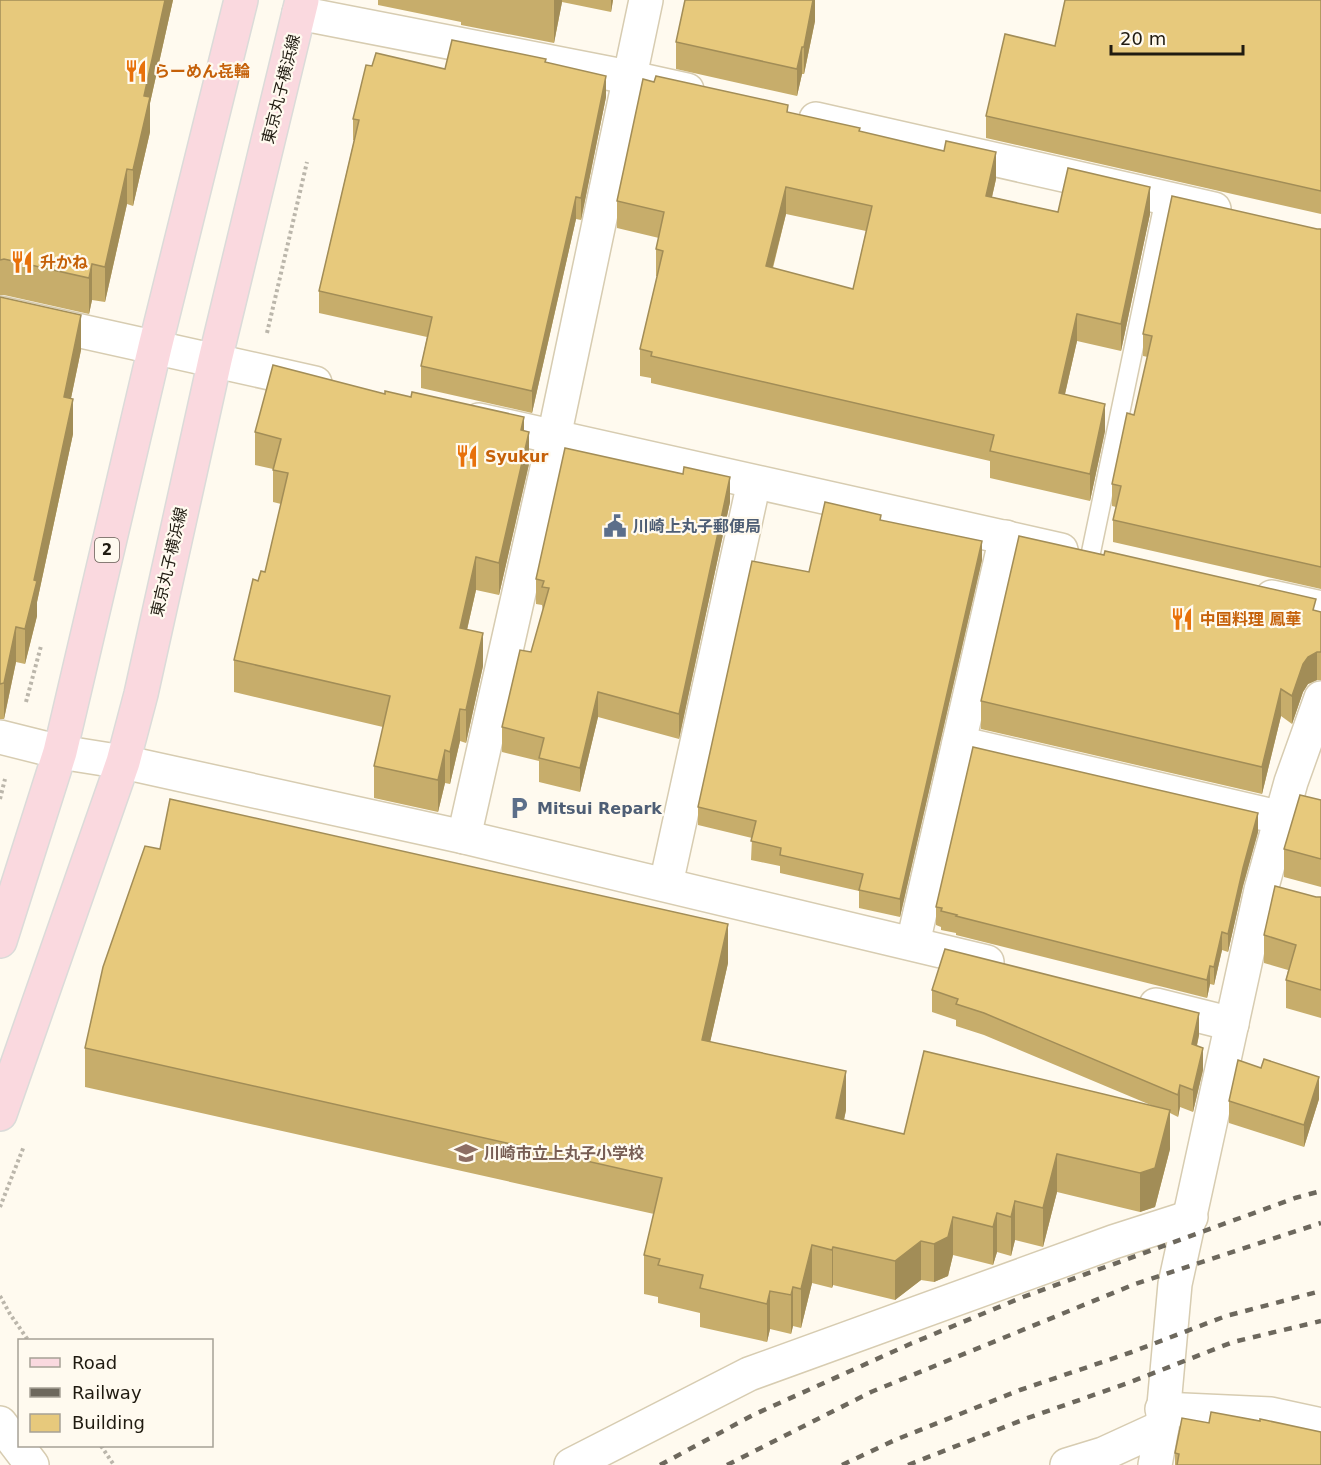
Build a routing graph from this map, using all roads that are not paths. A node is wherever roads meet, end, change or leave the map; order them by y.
1 (241, 0) edge
2 (646, 0) edge
3 (301, 7) edge
4 (628, 77) junction
5 (710, 95) edge
6 (792, 114) edge
7 (1165, 198) junction
8 (1243, 215) edge
9 (0, 313) edge
10 (155, 347) junction
11 (215, 360) junction
12 (346, 390) edge
13 (449, 413) edge
14 (554, 437) junction
15 (754, 482) junction
16 (1006, 537) junction
17 (1102, 560) joint
18 (1240, 590) edge
19 (1321, 608) edge
20 (1321, 698) edge
21 (0, 737) edge
22 (960, 743) junction
23 (60, 752) junction
24 (123, 762) junction
25 (1282, 818) junction
26 (464, 837) junction
27 (666, 884) junction
28 (0, 941) edge
29 (913, 943) junction
30 (1015, 969) edge
31 (1129, 998) edge
32 (1232, 1024) junction
33 (0, 1114) edge
34 (1191, 1216) junction
35 (1162, 1418) junction
36 (0, 1423) edge
37 (1321, 1425) edge
38 (18, 1447) edge
39 (18, 1447) edge
40 (1099, 1460) edge
41 (32, 1465) edge
42 (571, 1465) edge
43 (1067, 1465) edge
44 (1155, 1465) edge

1 - 10 main road, 2
2 - 4 street
3 - 4 street
3 - 11 main road, 東京丸子横浜線
4 - 5 street
4 - 14 street
6 - 7 street
7 - 8 street
7 - 17 lane
9 - 10 street
10 - 11 street
10 - 23 main road, 2
11 - 12 street
11 - 24 main road, 東京丸子横浜線
13 - 14 street
14 - 15 street
14 - 26 street
15 - 16 street
15 - 27 street
16 - 17 street
16 - 22 street
18 - 19 street
20 - 25 street
21 - 23 street
22 - 25 street
22 - 29 street
23 - 24 street
23 - 28 main road, 2
24 - 26 street
24 - 33 main road, 東京丸子横浜線
25 - 32 street
26 - 27 street
27 - 29 street
29 - 30 street
31 - 32 street
32 - 34 street
34 - 35 street
34 - 42 street
35 - 37 street
35 - 40 street
35 - 44 street
36 - 38 street
39 - 41 street
40 - 43 street

